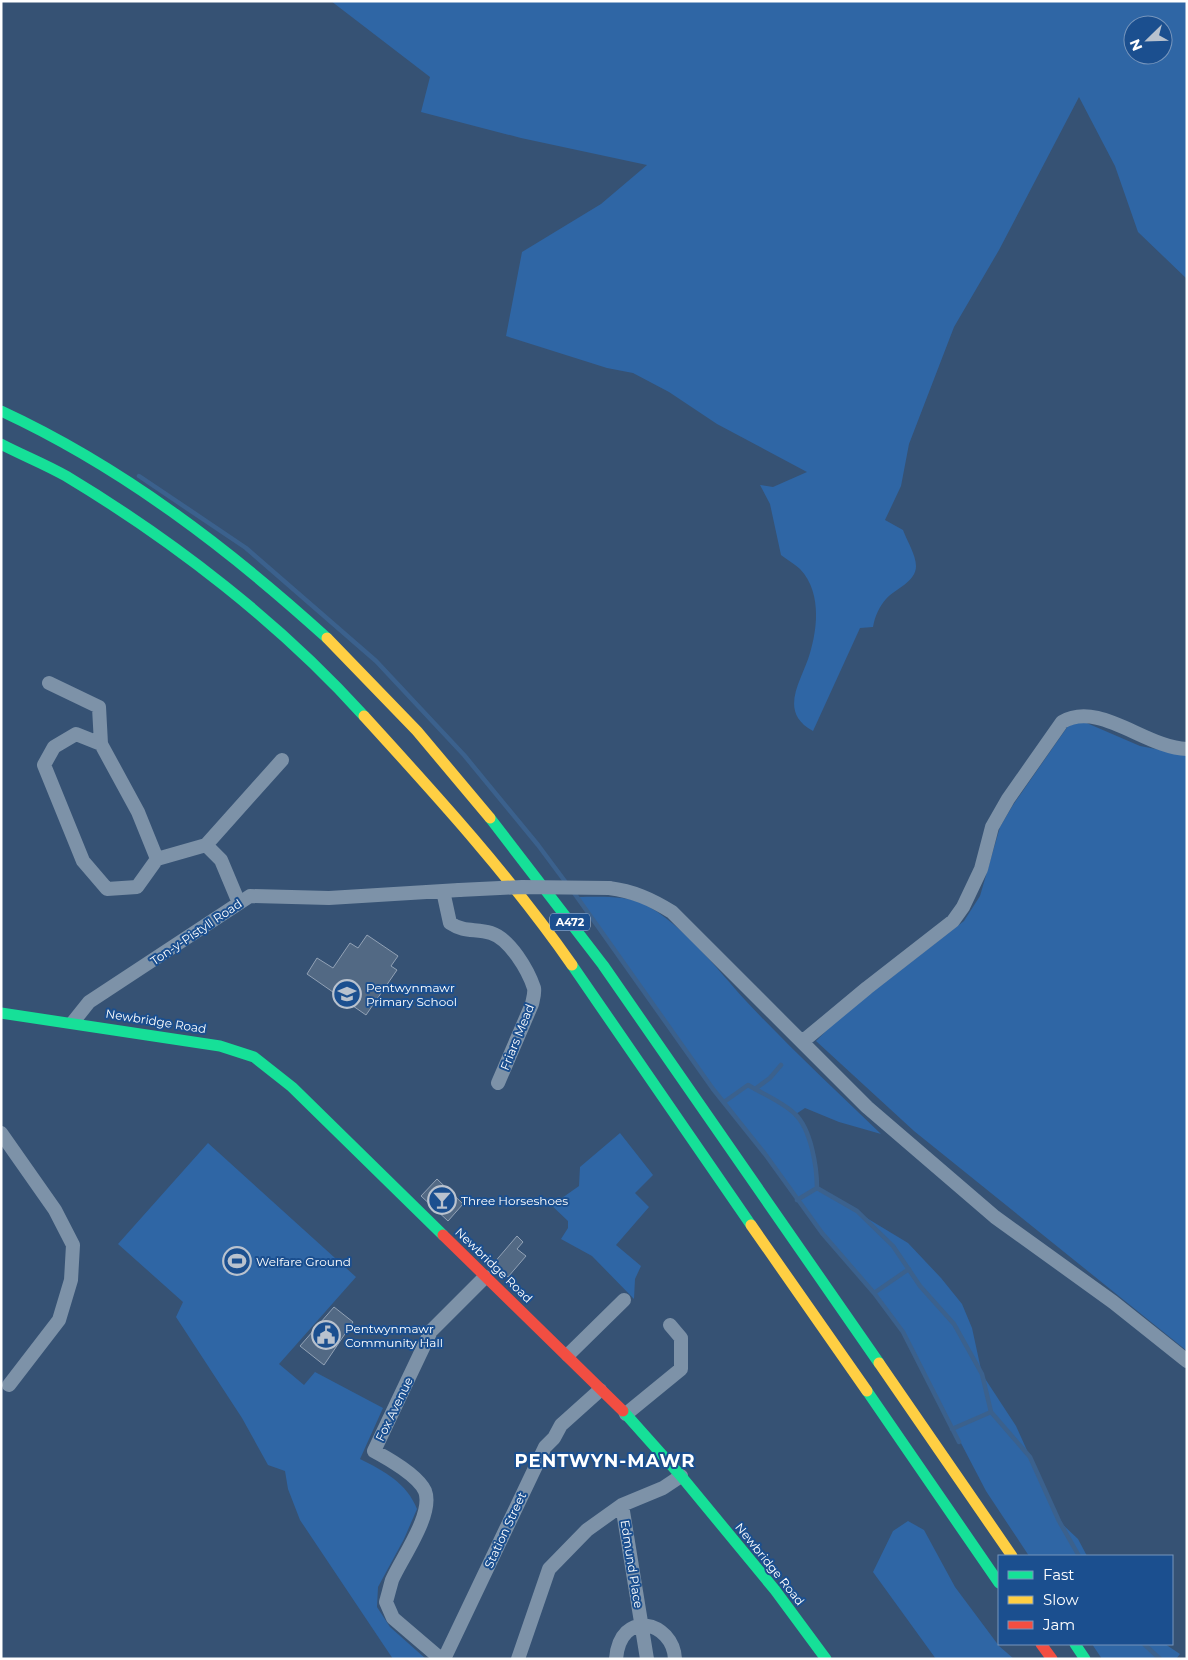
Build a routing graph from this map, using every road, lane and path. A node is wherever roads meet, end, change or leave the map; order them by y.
1 (1, 410) edge
2 (1, 444) edge
3 (49, 683) dead end
4 (101, 744) junction
5 (1187, 749) edge
6 (282, 760) dead end
7 (206, 845) junction
8 (157, 859) junction
9 (443, 891) junction
10 (239, 903) junction
11 (1, 1013) edge
12 (73, 1022) junction
13 (802, 1042) junction
14 (498, 1083) dead end
15 (1, 1133) edge
16 (485, 1277) junction
17 (624, 1300) dead end
18 (670, 1325) dead end
19 (568, 1355) junction
20 (1187, 1360) edge
21 (9, 1385) dead end
22 (600, 1390) junction
23 (626, 1414) junction
24 (681, 1476) junction
25 (622, 1505) junction
26 (1011, 1555) edge
27 (998, 1582) edge
28 (641, 1624) junction
29 (1042, 1645) edge
30 (1076, 1645) edge
31 (442, 1659) edge
32 (518, 1659) edge
33 (616, 1659) edge
34 (647, 1659) edge
35 (676, 1659) edge
36 (826, 1659) edge
37 (1052, 1659) edge
38 (1085, 1659) edge

1 - 26 main road, A472
2 - 27 main road, A472
3 - 4 street
4 - 8 street
4 - 8 street
5 - 13 street
6 - 7 street
7 - 8 street
7 - 10 street
9 - 10 street, Ton-y-Pistyll Road
9 - 13 street, Ton-y-Pistyll Road, bridge
9 - 14 street, Friars Mead
10 - 12 street, Ton-y-Pistyll Road
11 - 12 main road, Newbridge Road
12 - 16 main road, Newbridge Road
13 - 20 street, Ton-y-Pistyll Road
15 - 21 street
16 - 19 main road, Newbridge Road
16 - 31 street, Fox Avenue
17 - 19 street
18 - 23 street
19 - 22 main road, Newbridge Road
22 - 23 main road, Newbridge Road
22 - 31 street, Station Street
23 - 24 main road, Newbridge Road
24 - 25 street
24 - 36 main road, Newbridge Road
25 - 28 street, Edmund Place
25 - 32 street
28 - 33 street, Edmund Place
28 - 34 street, Edmund Place
28 - 35 street, Edmund Place
29 - 37 main road
30 - 38 main road

